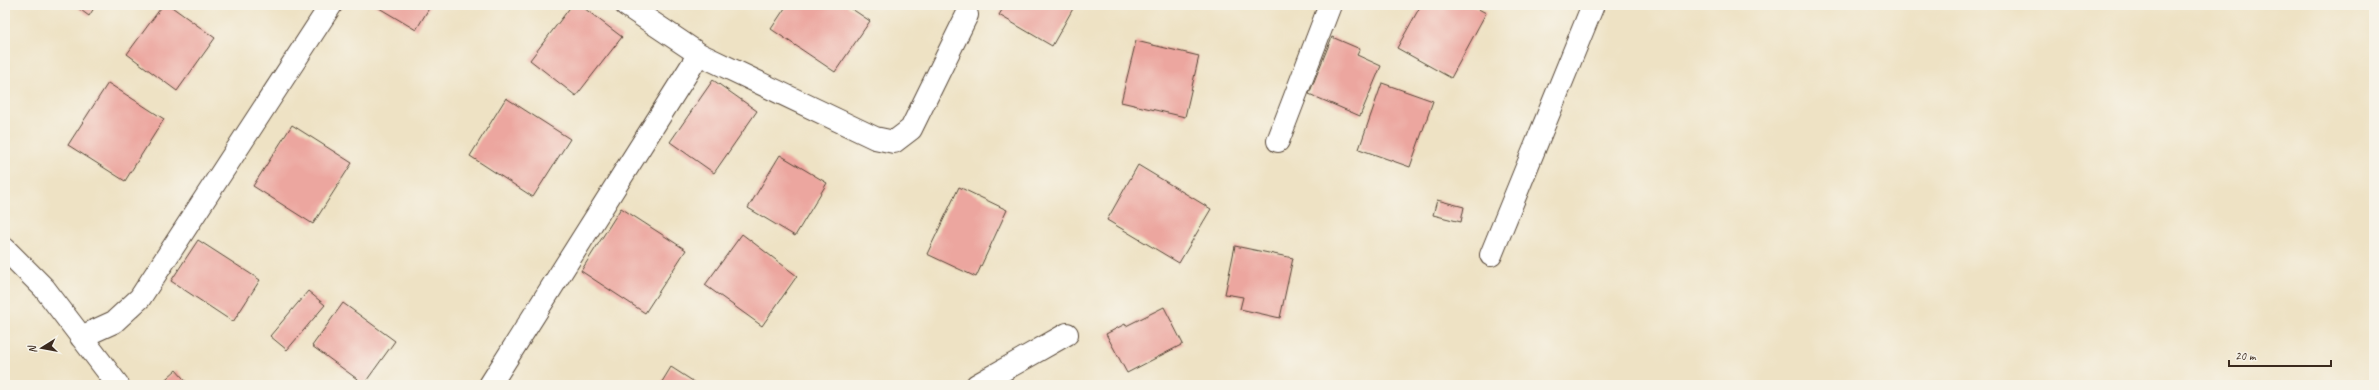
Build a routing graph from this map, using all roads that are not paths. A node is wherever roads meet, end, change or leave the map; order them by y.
1 (331, 5) edge
2 (626, 5) edge
3 (1330, 5) edge
4 (1593, 5) edge
5 (968, 15) dead end
6 (699, 54) junction
7 (1278, 141) dead end
8 (5, 249) edge
9 (1492, 255) dead end
10 (1067, 334) dead end
11 (82, 337) junction
12 (118, 385) edge
13 (490, 385) edge
14 (977, 385) edge

1 - 11 street
2 - 6 street
3 - 7 street
4 - 9 street
5 - 6 street
6 - 13 street
8 - 11 street
10 - 14 street
11 - 12 street

